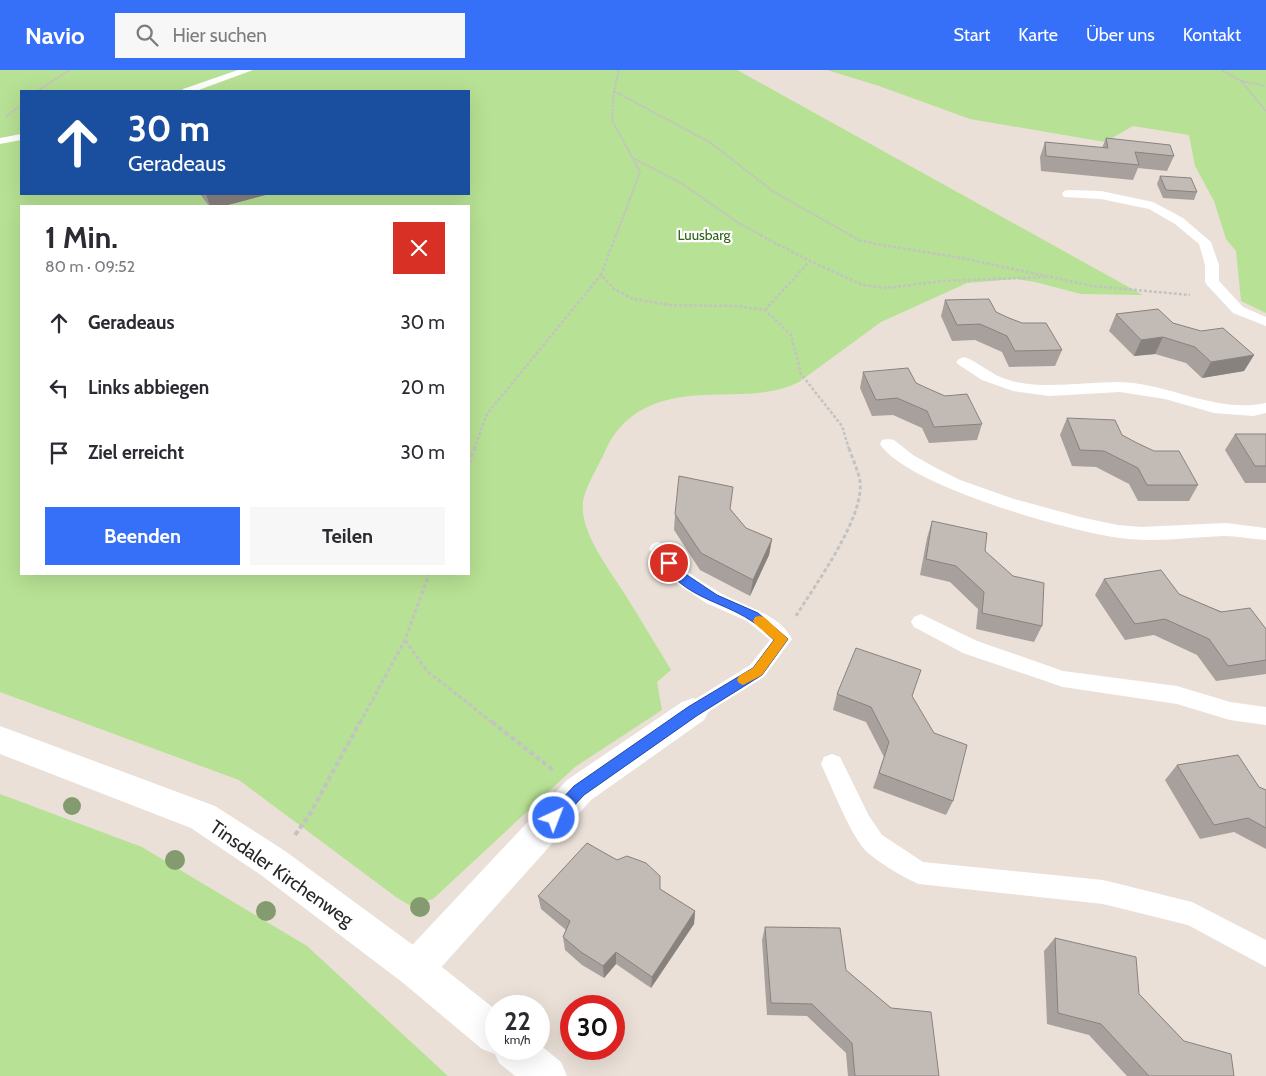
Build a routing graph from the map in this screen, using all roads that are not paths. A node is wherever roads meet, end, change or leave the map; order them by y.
1 (248, 70) edge
2 (189, 90) edge
3 (20, 137) edge
4 (0, 142) edge
5 (1068, 194) dead end
6 (1266, 322) edge
7 (964, 362) dead end
8 (1266, 408) edge
9 (888, 444) dead end
10 (1266, 534) edge
11 (658, 549) dead end
12 (921, 622) dead end
13 (693, 711) joint
14 (1266, 716) edge
15 (0, 740) edge
16 (832, 764) dead end
17 (1266, 954) edge
18 (415, 969) junction
19 (485, 1026) edge
20 (527, 1060) edge
21 (547, 1076) edge

1 - 2 lane
3 - 4 lane
5 - 6 lane
7 - 8 lane
9 - 10 lane
11 - 13 lane
12 - 14 lane
13 - 18 street
15 - 18 street, Tinsdaler Kirchenweg
16 - 17 lane
18 - 19 street, Tinsdaler Kirchenweg
20 - 21 street

